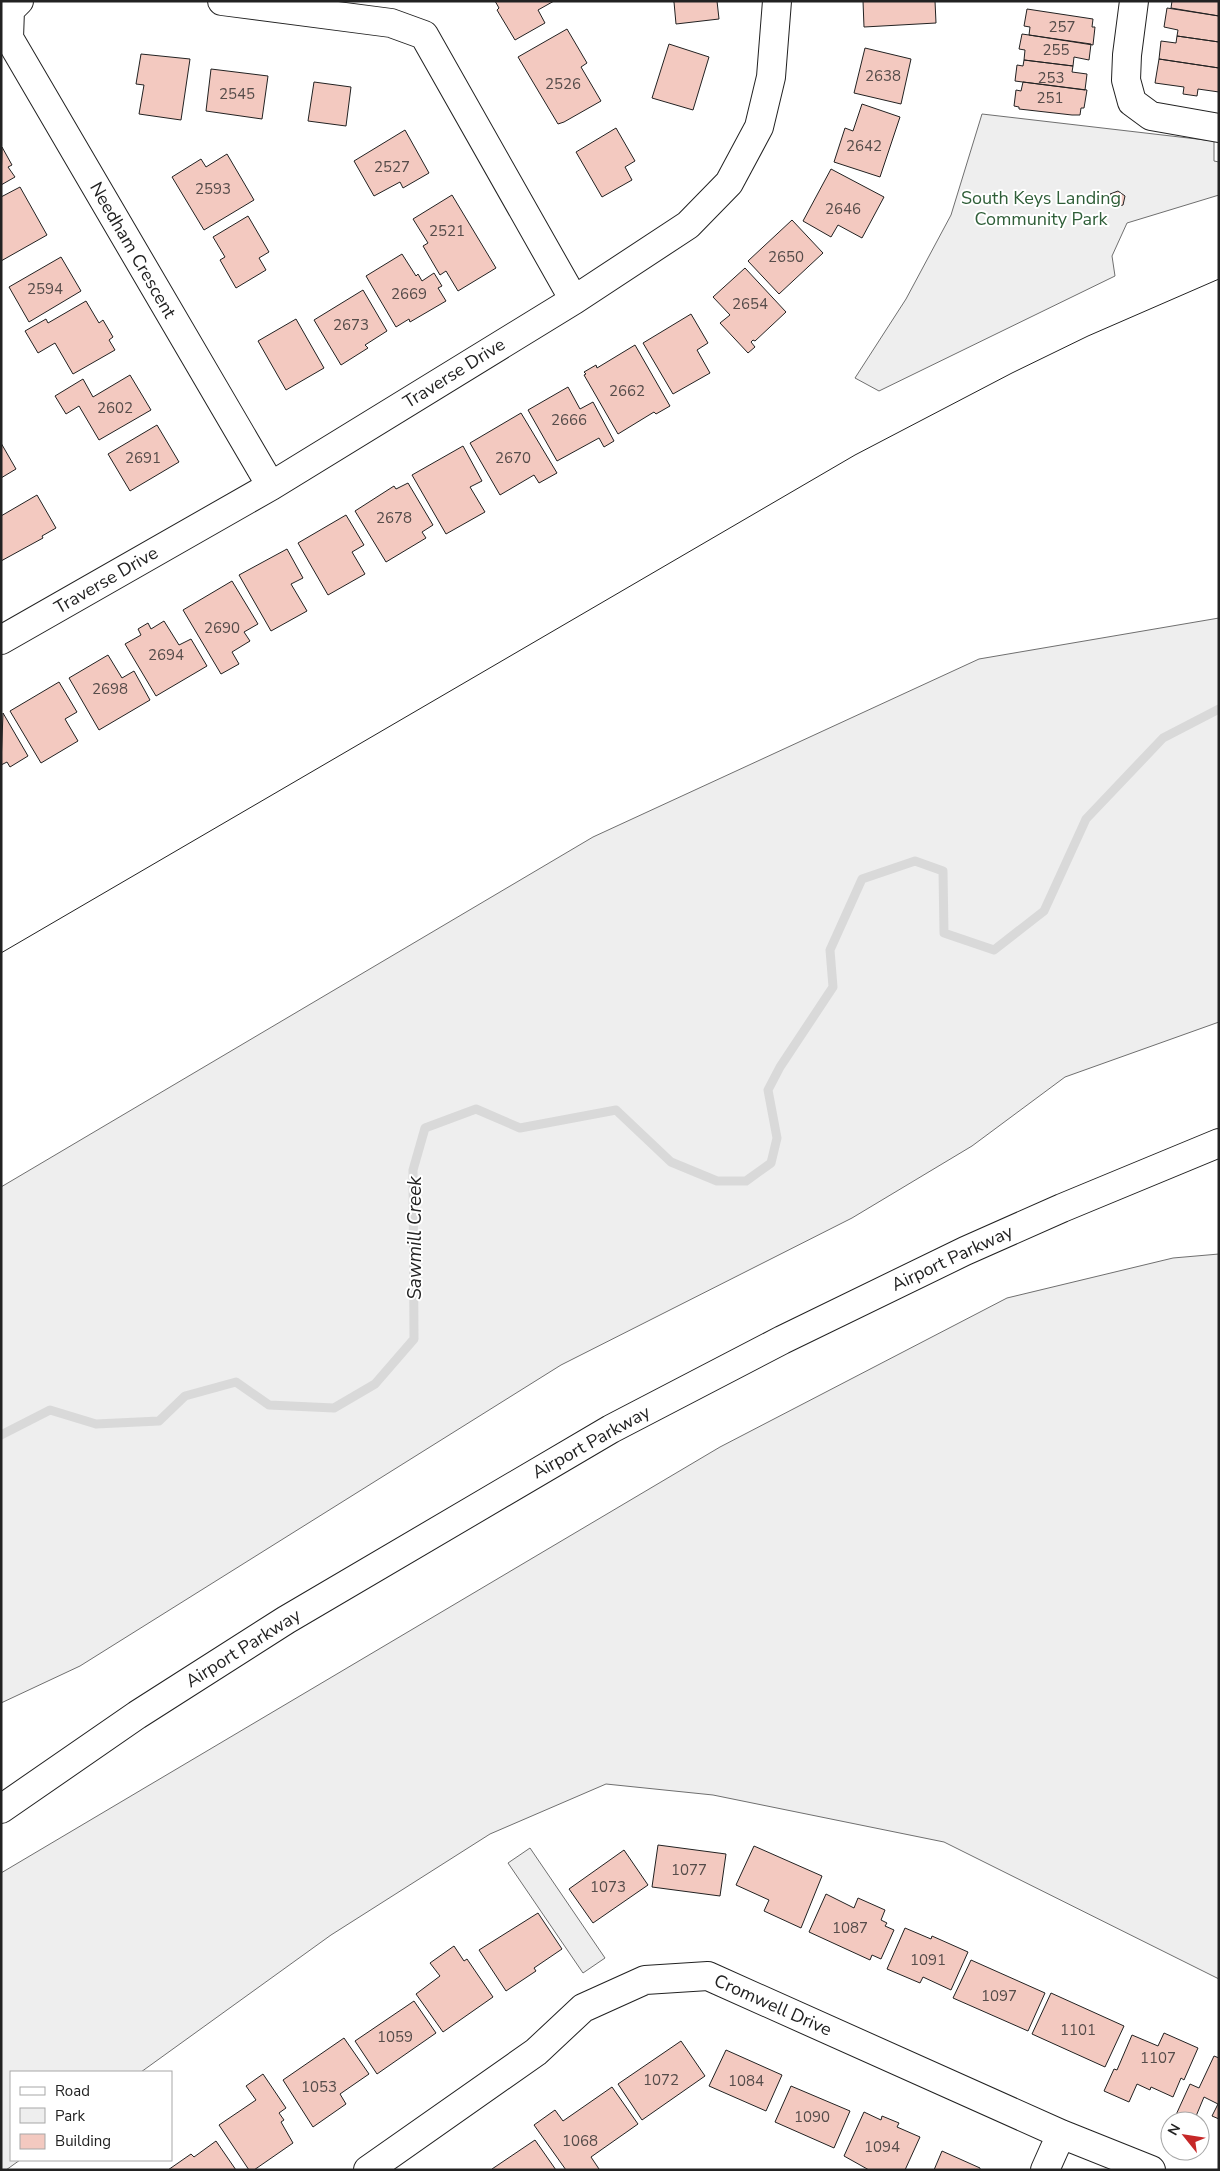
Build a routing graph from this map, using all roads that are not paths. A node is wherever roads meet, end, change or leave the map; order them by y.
1 (222, 1) edge
2 (777, 1) edge
3 (1134, 1) edge
4 (10, 6) edge
5 (1219, 128) edge
6 (574, 300) junction
7 (271, 486) junction
8 (1, 640) edge
9 (1219, 1143) edge
10 (1, 1809) edge
11 (1061, 2134) junction
12 (368, 2170) edge
13 (1045, 2170) edge
14 (1151, 2170) edge

1 - 6 main road
2 - 6 main road, Traverse Drive
3 - 5 main road
4 - 7 main road, Needham Crescent
6 - 7 main road, Traverse Drive
7 - 8 main road, Traverse Drive
9 - 10 main road, Airport Parkway
11 - 12 main road, Cromwell Drive
11 - 13 main road
11 - 14 main road, Cromwell Drive

